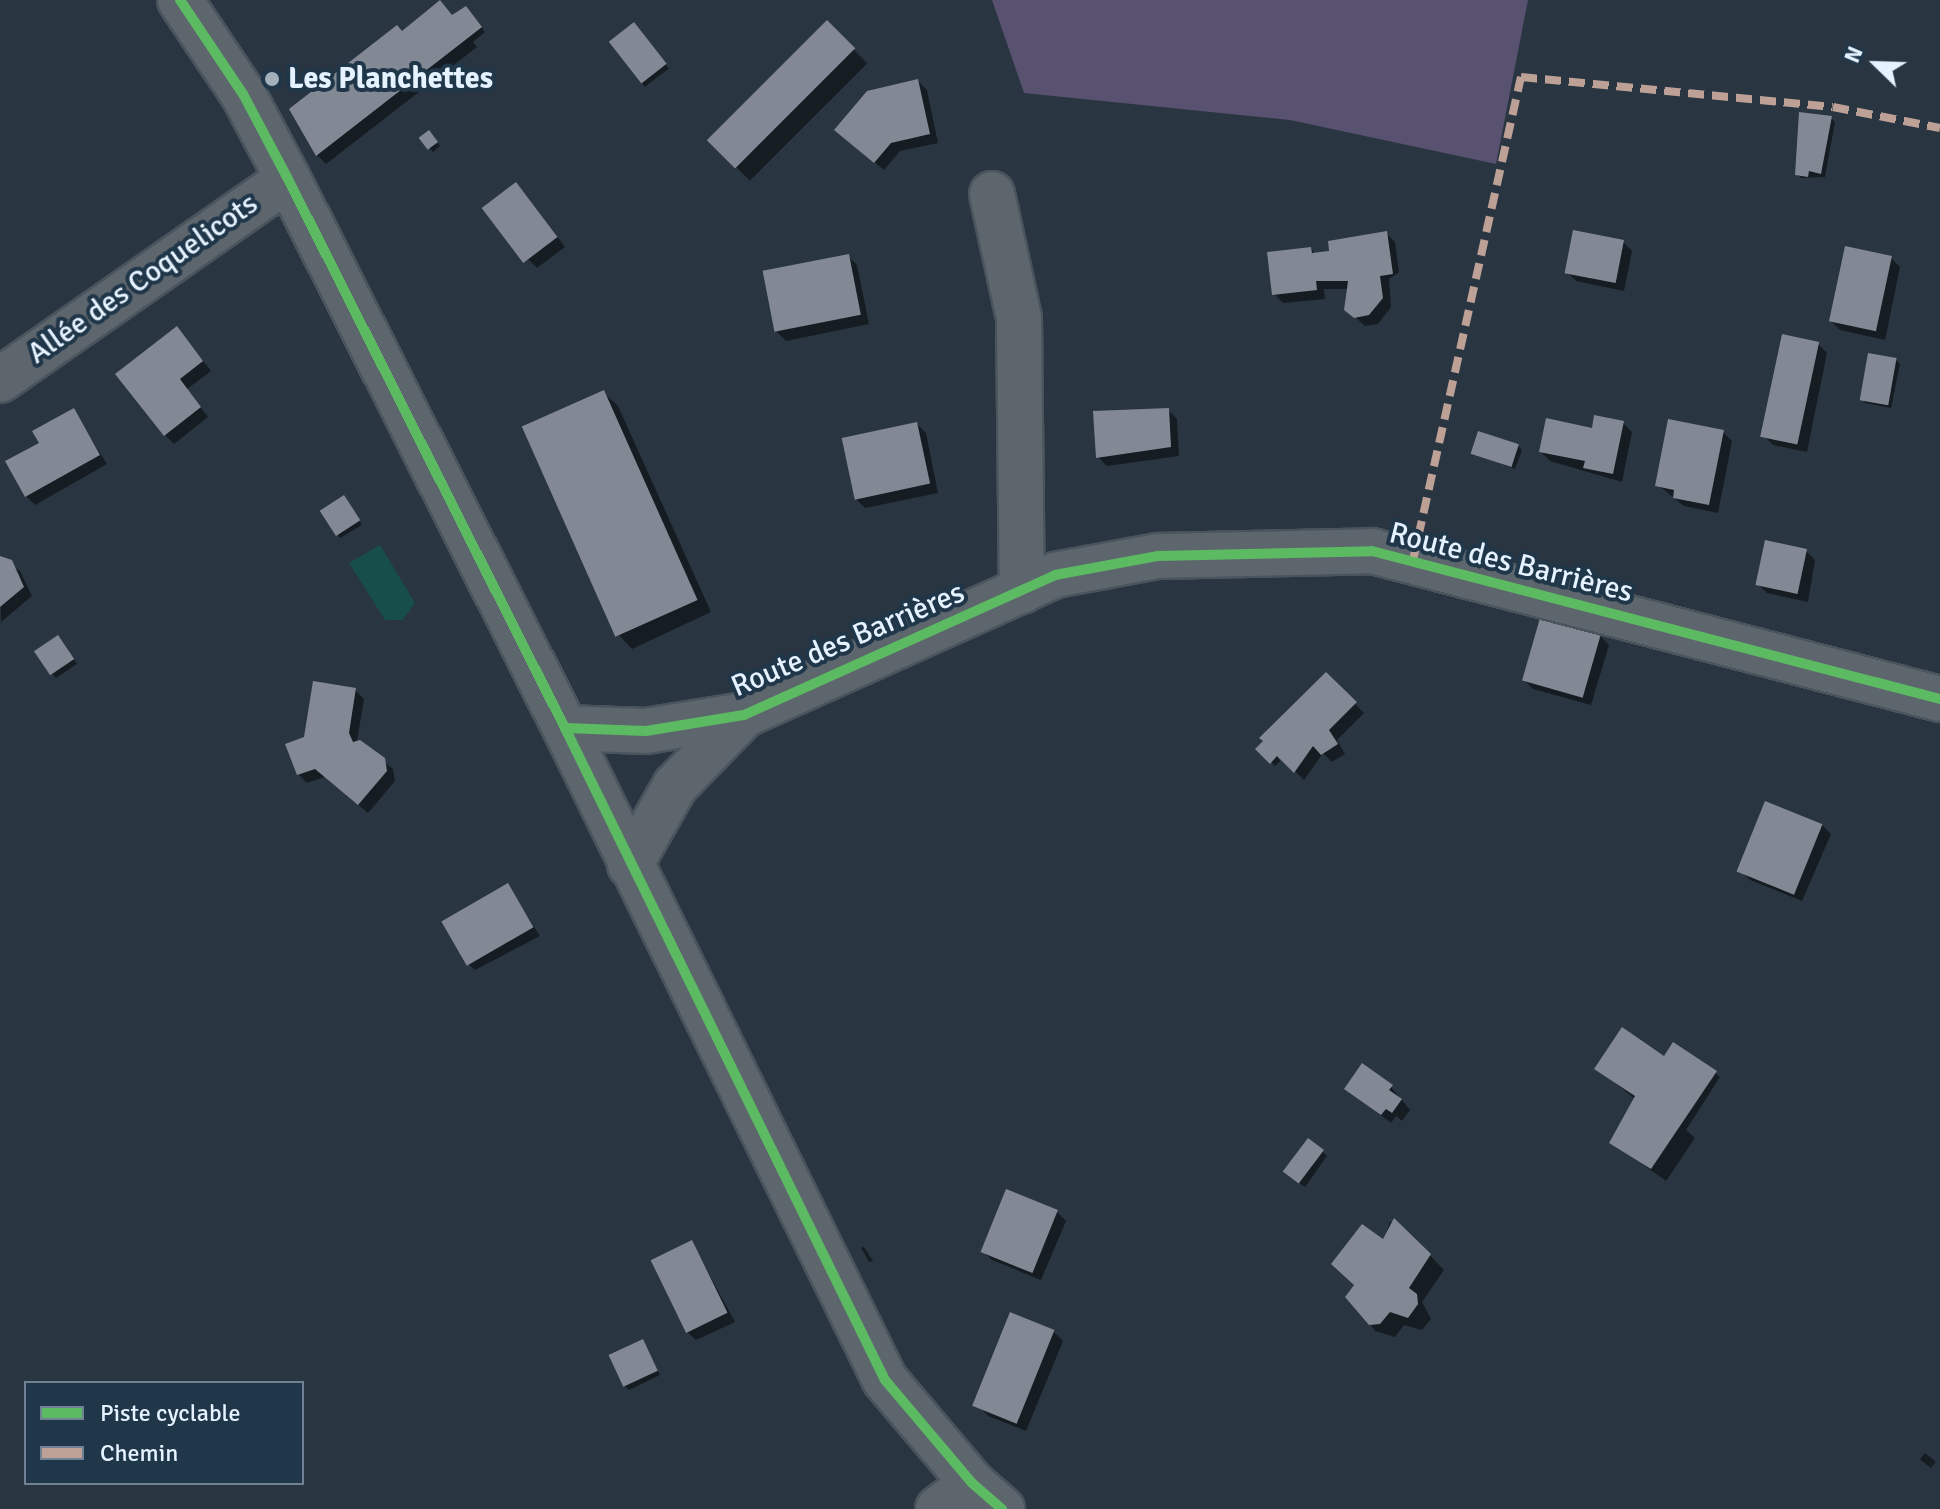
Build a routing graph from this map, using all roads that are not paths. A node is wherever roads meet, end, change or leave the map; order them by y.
1 (180, 0) edge
2 (288, 179) junction
3 (992, 194) dead end
4 (0, 380) edge
5 (1022, 591) junction
6 (1940, 699) edge
7 (744, 715) junction
8 (565, 728) junction
9 (630, 865) junction
10 (971, 1500) edge

1 - 2 street
2 - 4 street, Allée des Coquelicots
2 - 8 street
3 - 5 street
5 - 6 street, Route des Barrières
5 - 7 street, Route des Barrières
7 - 8 street, Route des Barrières
7 - 9 street, Route des Barrières
8 - 9 street
9 - 10 street

